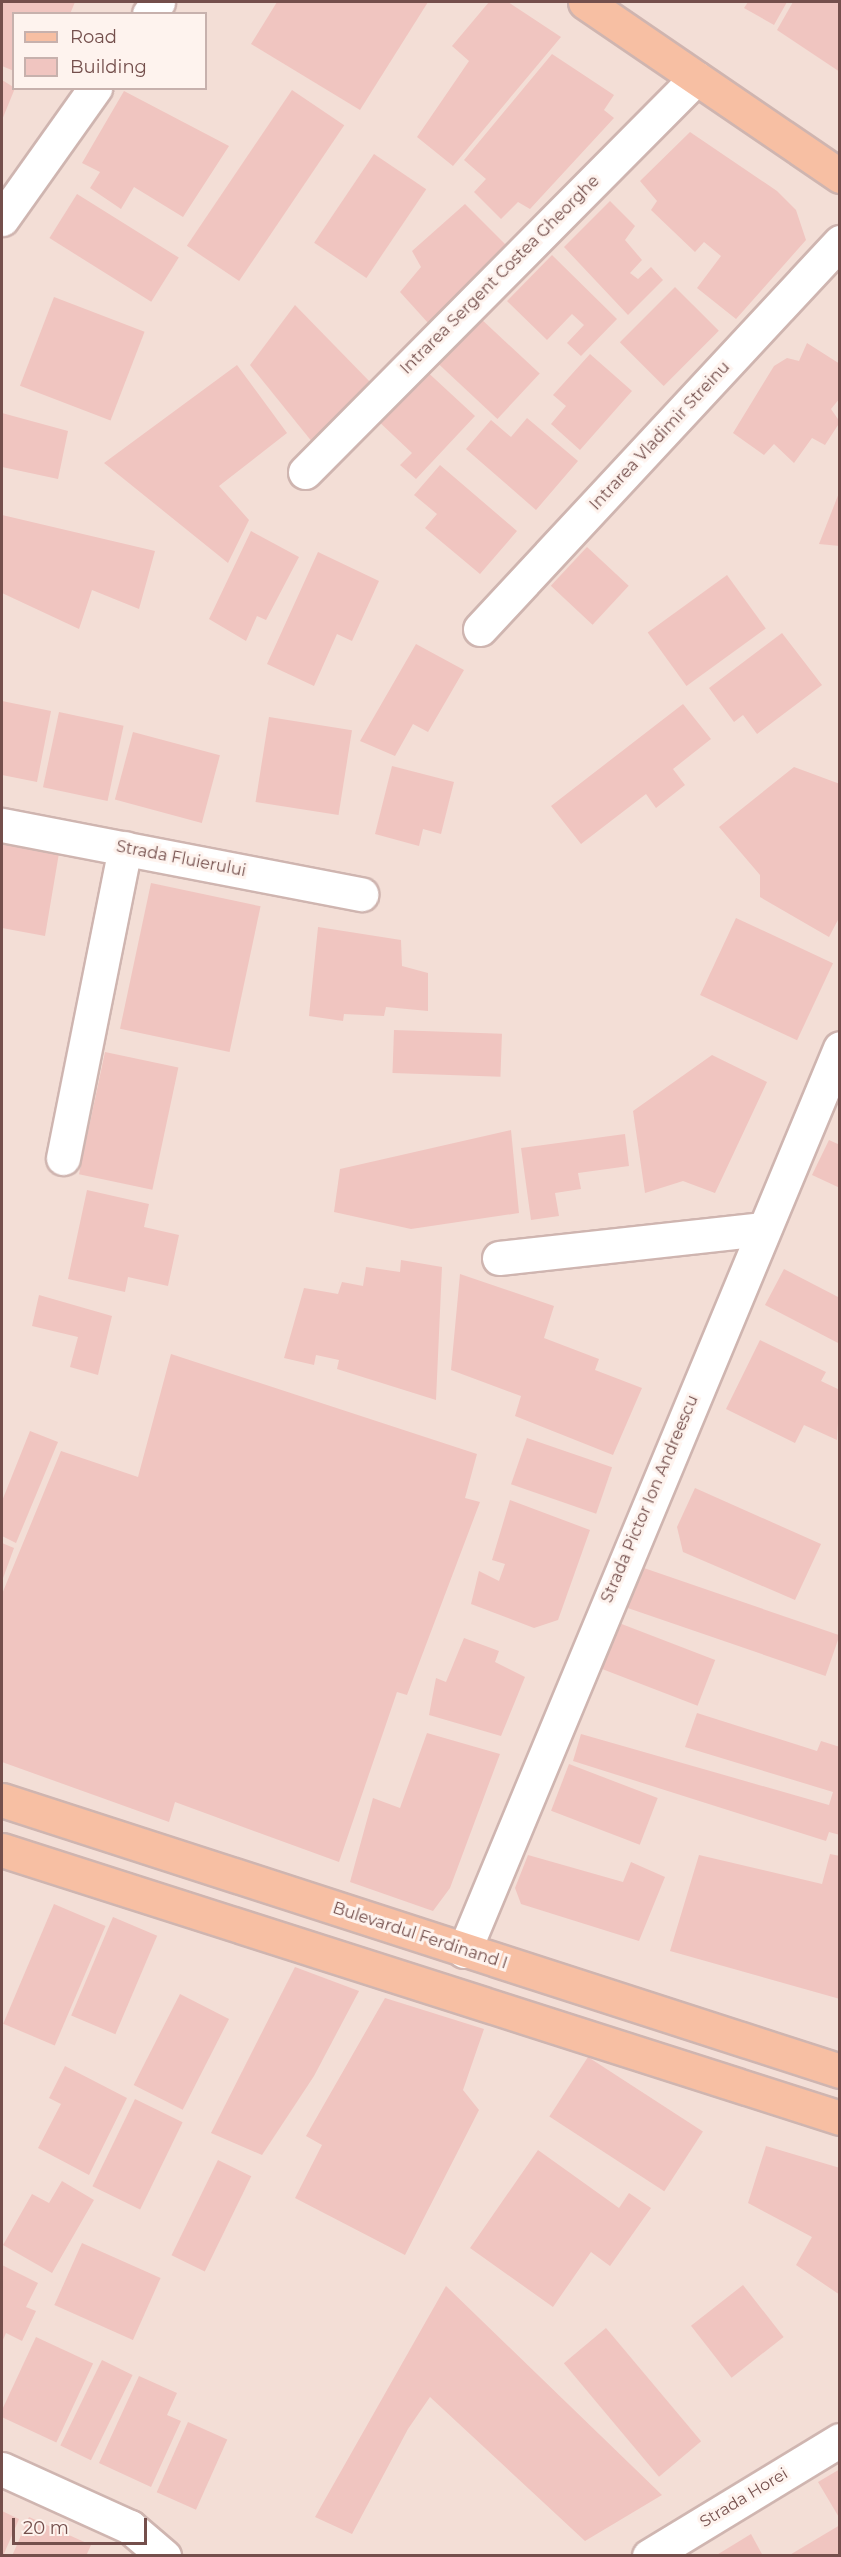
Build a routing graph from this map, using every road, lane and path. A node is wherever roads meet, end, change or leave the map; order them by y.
1 (585, 2) edge
2 (696, 78) junction
3 (94, 90) edge
4 (840, 176) edge
5 (2, 219) edge
6 (840, 242) edge
7 (305, 472) dead end
8 (480, 629) dead end
9 (2, 825) edge
10 (125, 848) junction
11 (361, 894) dead end
12 (840, 1048) edge
13 (63, 1158) dead end
14 (763, 1229) junction
15 (499, 1258) dead end
16 (2, 1800) edge
17 (2, 1850) edge
18 (464, 1951) junction
19 (840, 2071) edge
20 (840, 2118) edge
21 (840, 2440) edge
22 (2, 2469) edge
23 (164, 2556) edge
24 (650, 2556) edge

1 - 2 main road
2 - 4 main road
2 - 7 street, Intrarea Sergent Costea Gheorghe
3 - 5 street
6 - 8 street, Intrarea Vladimir Streinu
9 - 10 street, Strada Fluierului
10 - 11 street, Strada Fluierului
10 - 13 street
12 - 14 street, Strada Pictor Ion Andreescu
14 - 15 street
14 - 18 street, Strada Pictor Ion Andreescu
16 - 18 main road, Bulevardul Ferdinand I
17 - 20 main road
18 - 19 main road, Bulevardul Ferdinand I
21 - 24 street, Strada Horei
22 - 23 street

